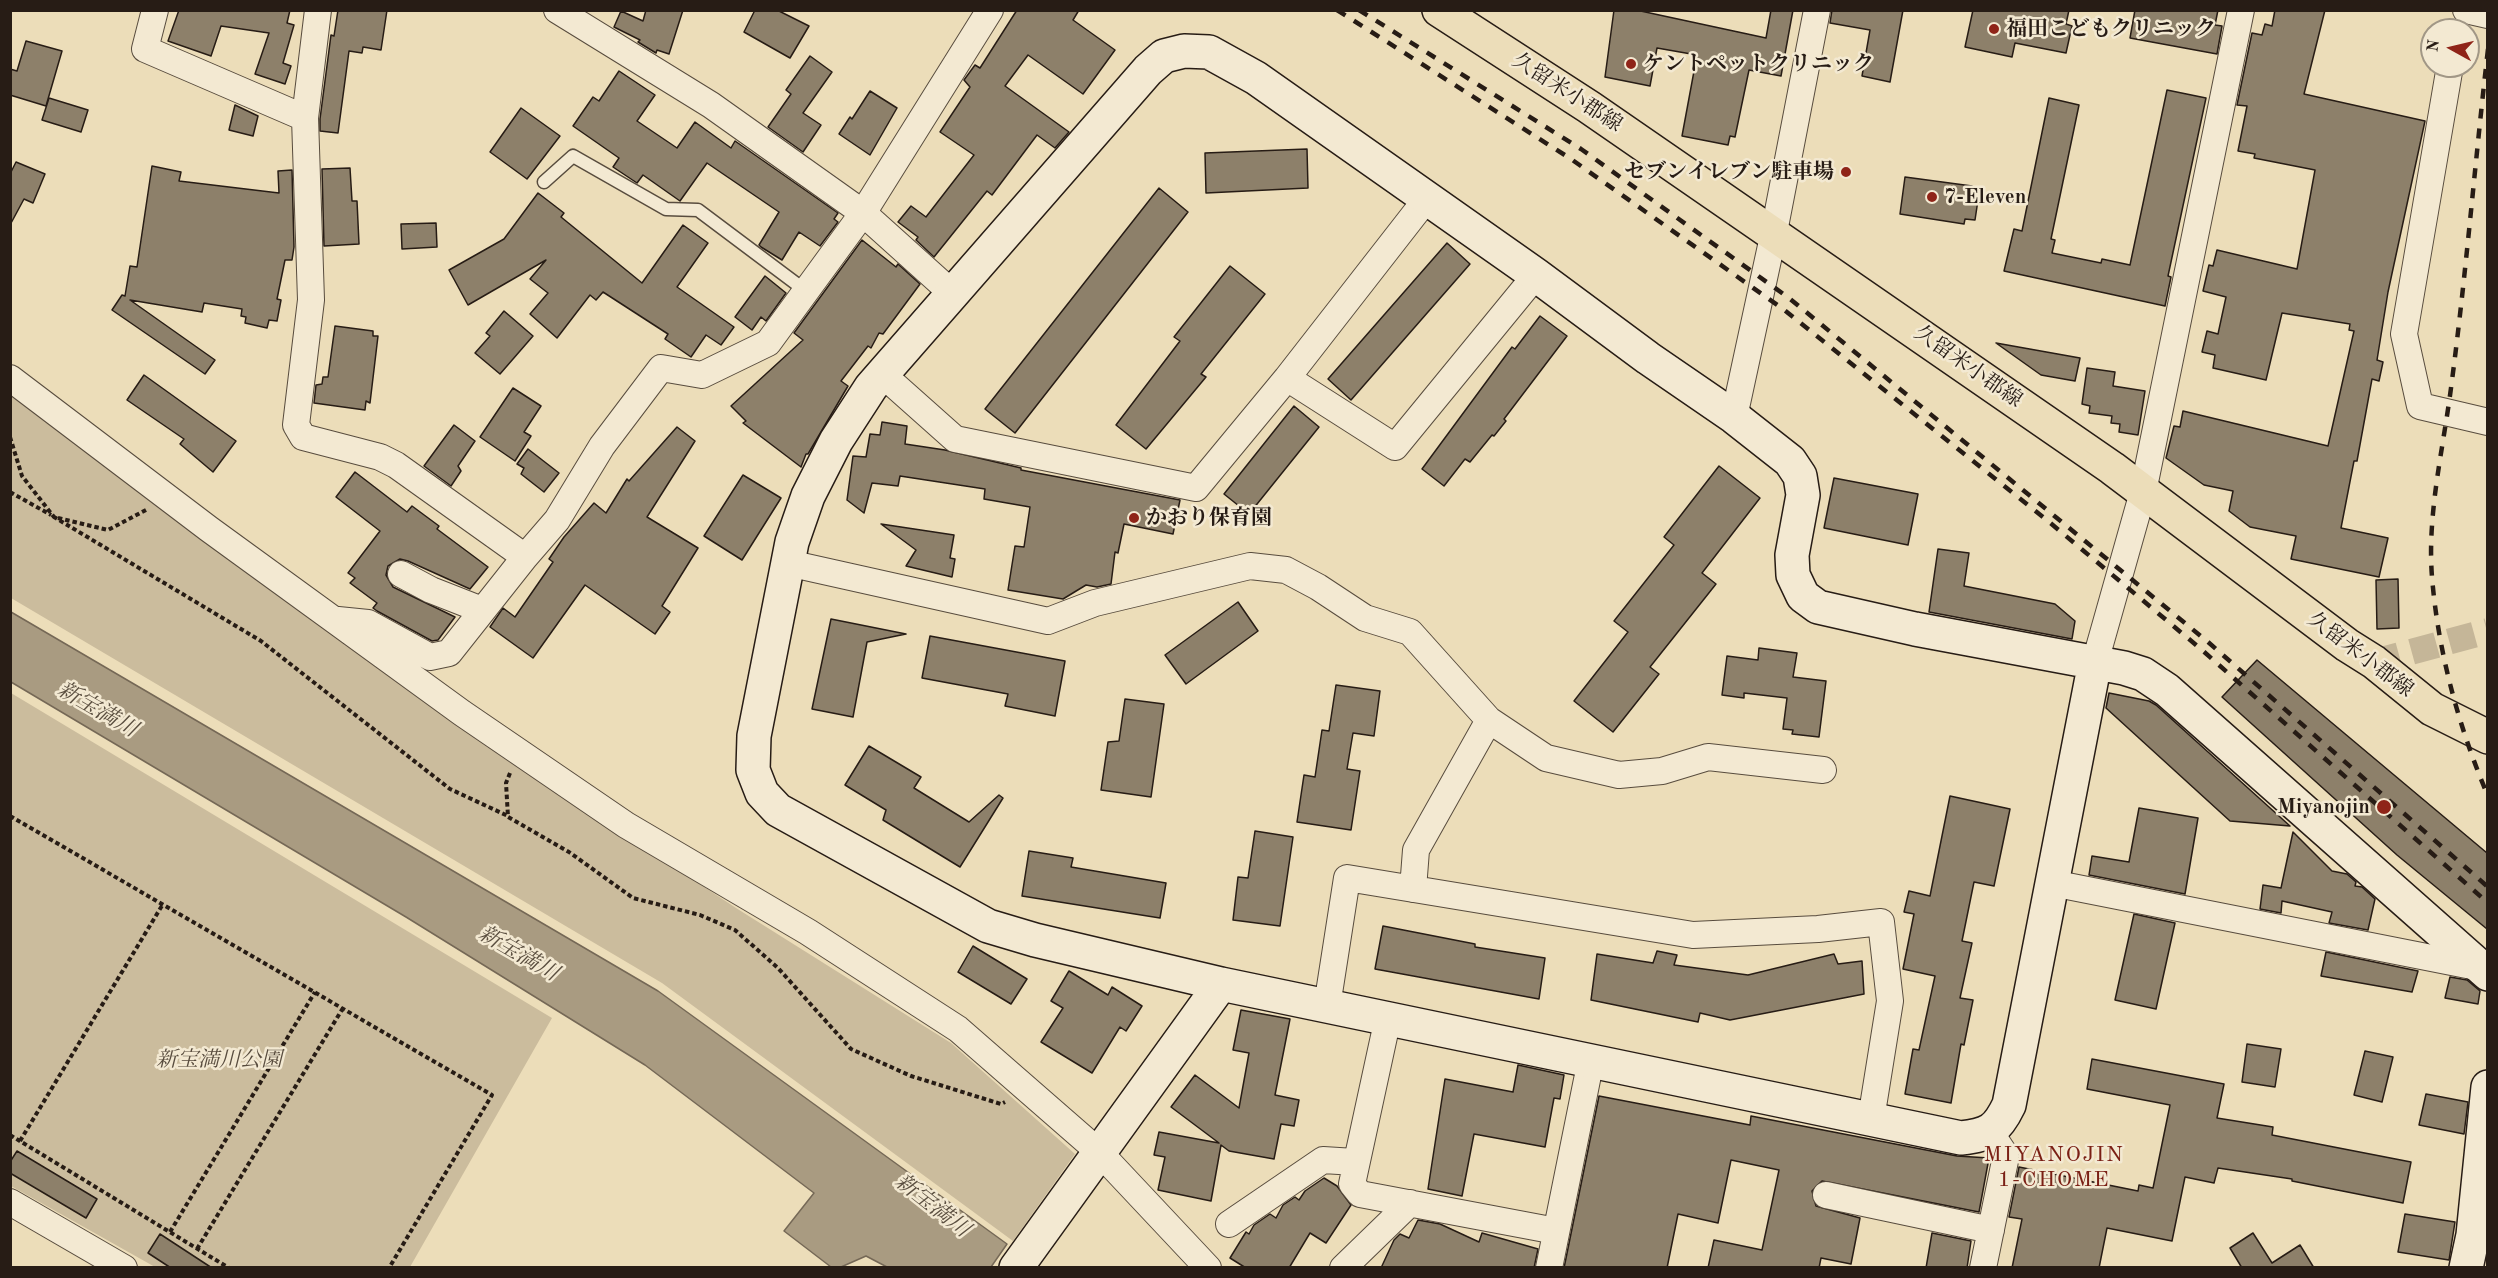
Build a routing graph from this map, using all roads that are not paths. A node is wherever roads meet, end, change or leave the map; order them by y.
1 (155, 10) edge
2 (318, 10) edge
3 (557, 10) edge
4 (990, 10) edge
5 (1439, 10) edge
6 (1817, 10) edge
7 (2241, 10) edge
8 (2466, 10) edge
9 (2487, 15) edge
10 (2448, 78) edge
11 (305, 118) junction
12 (544, 182) dead end
13 (1428, 197) junction
14 (863, 213) junction
15 (1774, 232) junction
16 (1536, 274) junction
17 (806, 291) junction
18 (952, 294) junction
19 (882, 374) junction
20 (10, 378) edge
21 (1287, 378) junction
22 (1734, 417) junction
23 (2487, 422) edge
24 (2143, 492) junction
25 (525, 557) junction
26 (788, 564) junction
27 (401, 574) dead end
28 (482, 610) junction
29 (333, 619) junction
30 (2096, 662) junction
31 (1488, 720) junction
32 (2487, 737) edge
33 (1823, 770) dead end
34 (2052, 883) junction
35 (1413, 889) junction
36 (2482, 971) edge
37 (1221, 984) junction
38 (1327, 1006) junction
39 (1388, 1018) junction
40 (1591, 1060) junction
41 (2487, 1087) edge
42 (1871, 1119) junction
43 (1990, 1132) junction
44 (1099, 1152) junction
45 (1355, 1162) junction
46 (1826, 1195) dead end
47 (10, 1202) edge
48 (1410, 1203) junction
49 (1229, 1224) dead end
50 (1991, 1230) junction
51 (1556, 1231) junction
52 (124, 1268) edge
53 (1016, 1268) edge
54 (1208, 1268) edge
55 (1343, 1268) edge
56 (1549, 1268) edge
57 (1983, 1268) edge
58 (2466, 1268) edge

1 - 11 street
2 - 11 street
3 - 14 street
4 - 14 street
5 - 15 main road, 久留米小郡線
6 - 15 street
7 - 24 street
8 - 9 street
10 - 23 street
11 - 25 street
12 - 17 lane
13 - 16 street
13 - 18 street
13 - 21 street
14 - 17 street
14 - 18 street
15 - 22 street
15 - 24 main road, 久留米小郡線
16 - 21 street
16 - 22 street
17 - 25 street
18 - 19 street
19 - 21 street
19 - 26 street
20 - 29 street
22 - 30 street
24 - 30 street
24 - 32 main road, 久留米小郡線
25 - 28 street
26 - 31 street
26 - 37 street
27 - 28 street
28 - 29 street
29 - 44 street
30 - 34 street
30 - 36 street
31 - 33 street
31 - 35 street
34 - 36 street
34 - 43 street
35 - 38 street
35 - 42 street
37 - 38 street
37 - 44 street
38 - 39 street
39 - 40 street
39 - 45 street
40 - 42 street
40 - 51 street
41 - 58 street
42 - 43 street
43 - 50 street
44 - 53 street
44 - 54 street
45 - 48 street
45 - 49 street
46 - 50 street
47 - 52 street
48 - 51 street
48 - 55 street
50 - 57 street
51 - 56 street

